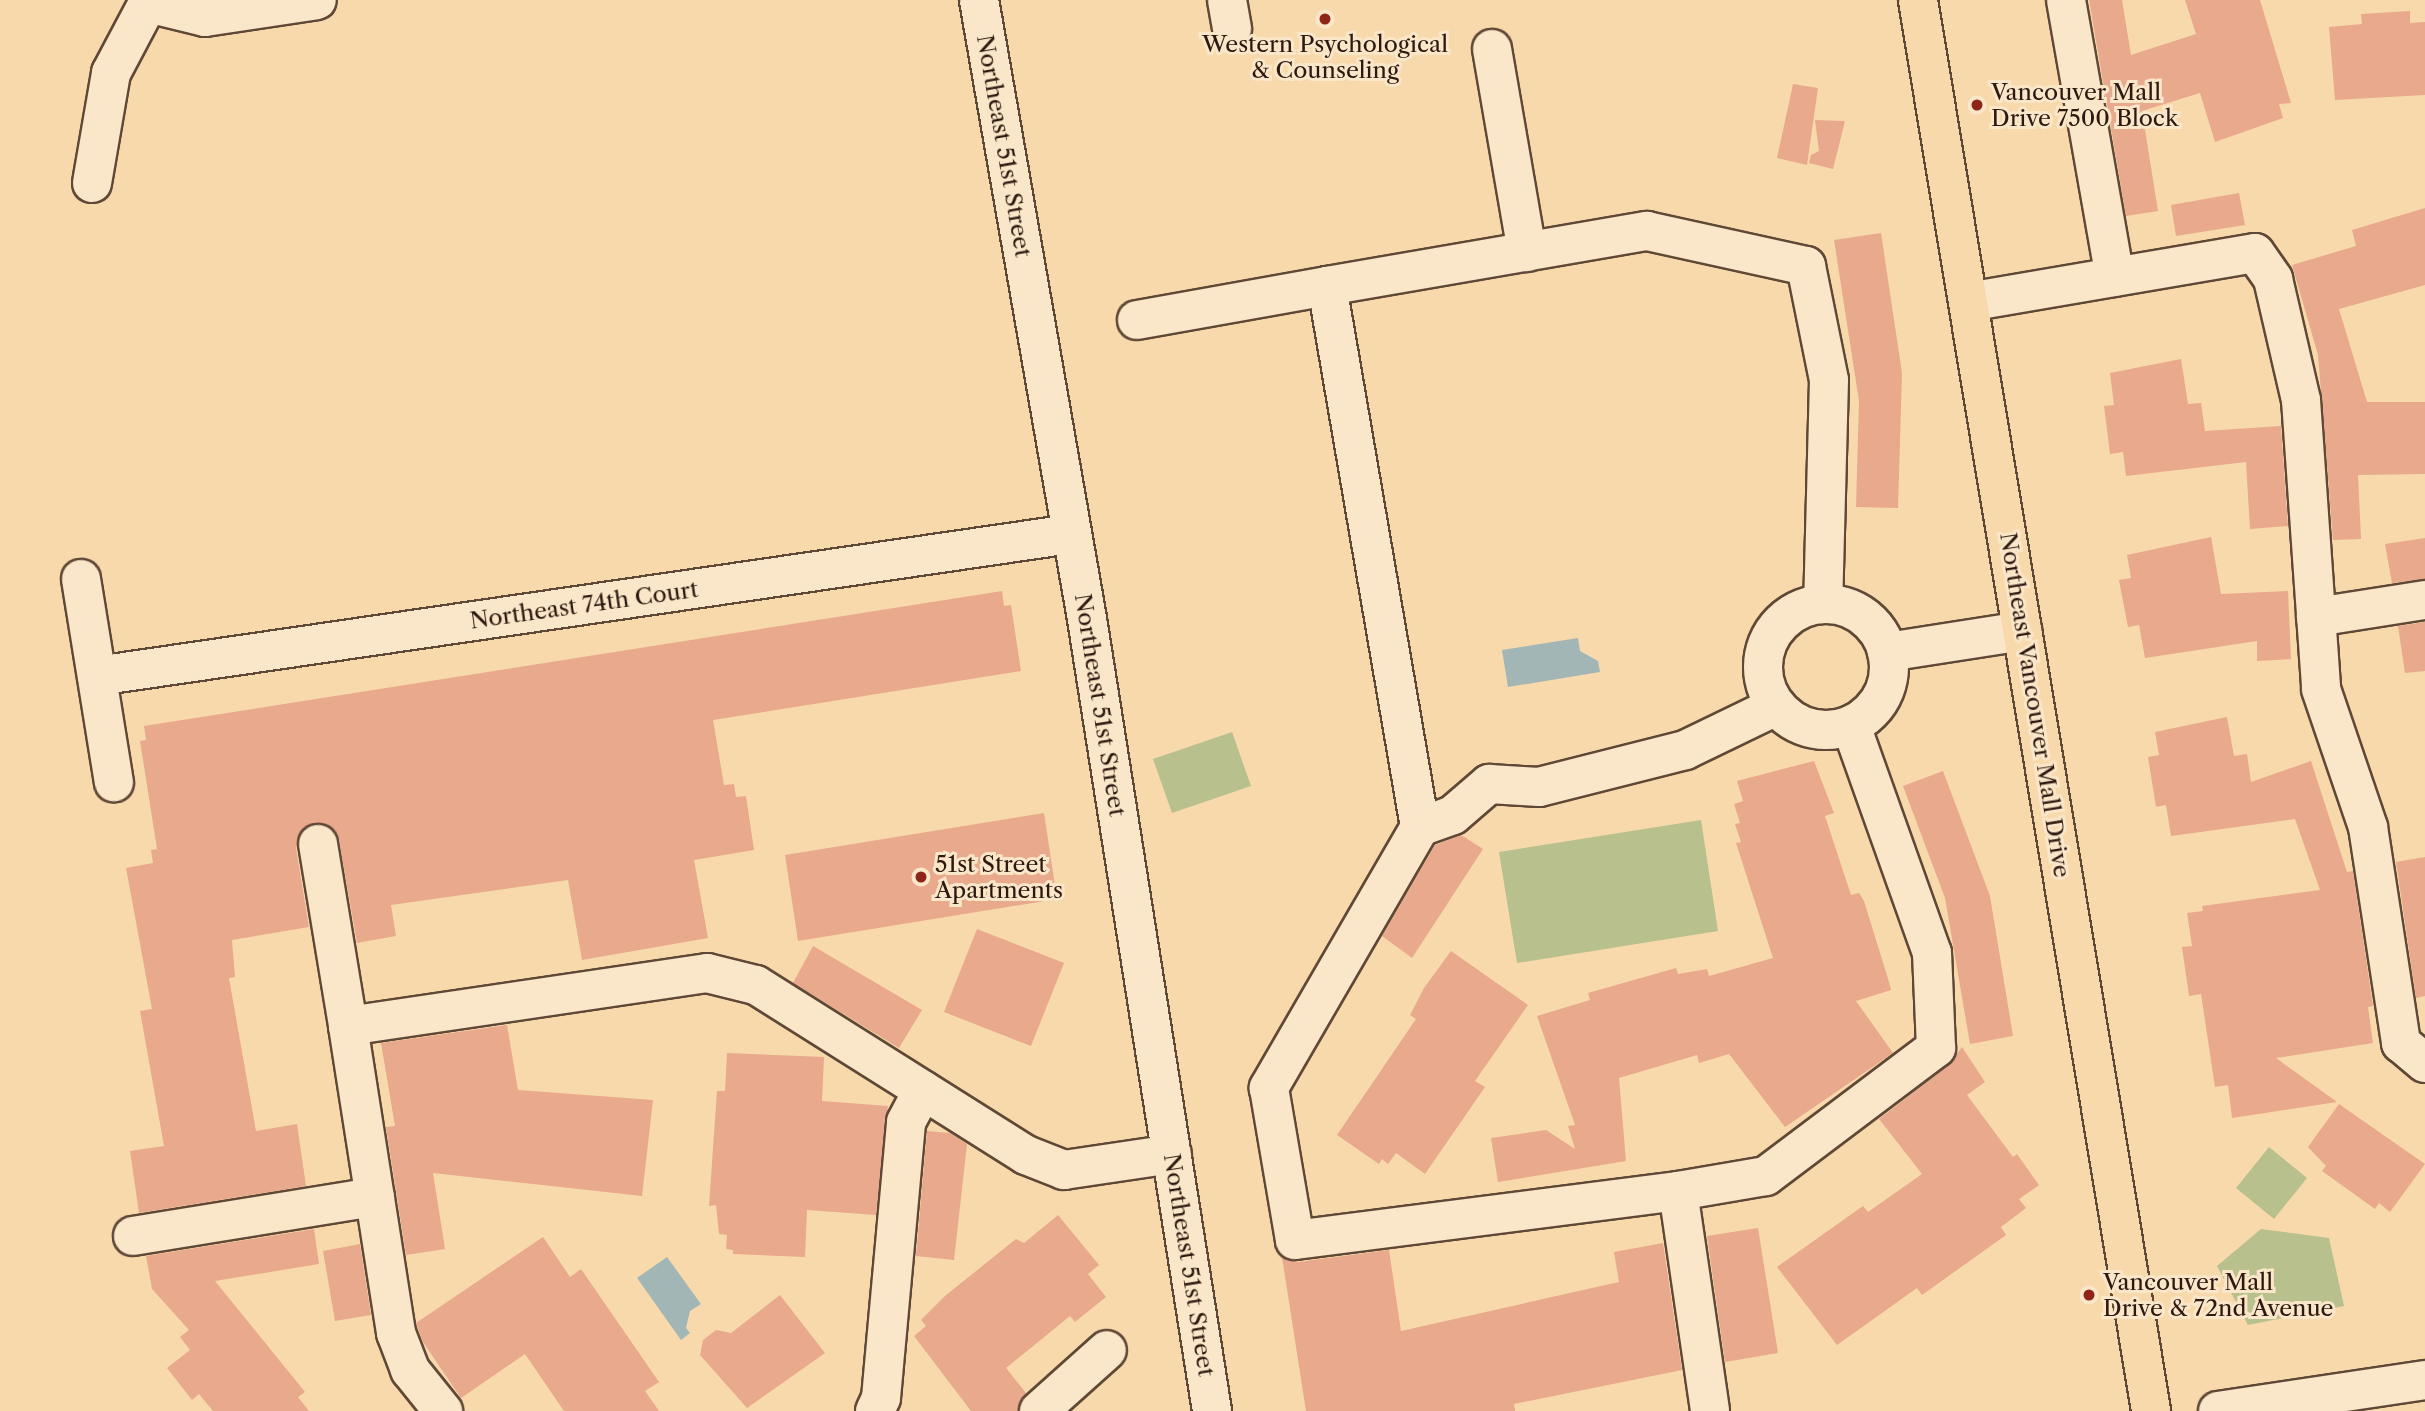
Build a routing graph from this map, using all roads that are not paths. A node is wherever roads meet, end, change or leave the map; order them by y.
1 (317, 0) edge
2 (979, 0) edge
3 (1918, 0) edge
4 (2066, 0) edge
5 (147, 1) edge
6 (1493, 49) dead end
7 (92, 183) dead end
8 (1527, 251) junction
9 (2115, 277) junction
10 (1327, 286) junction
11 (1968, 302) junction
12 (1137, 320) dead end
13 (1070, 534) junction
14 (81, 579) dead end
15 (2425, 600) edge
16 (1823, 604) junction
17 (2316, 617) junction
18 (2022, 631) junction
19 (1887, 652) junction
20 (97, 676) junction
21 (1776, 706) junction
22 (1851, 725) junction
23 (114, 782) dead end
24 (1420, 827) junction
25 (318, 844) dead end
26 (348, 1026) junction
27 (2425, 1063) edge
28 (923, 1090) junction
29 (1172, 1154) junction
30 (1678, 1191) junction
31 (375, 1197) junction
32 (133, 1236) dead end
33 (1107, 1350) dead end
34 (2425, 1380) edge
35 (443, 1411) edge
36 (876, 1411) edge
37 (1039, 1411) edge
38 (1212, 1411) edge
39 (1710, 1411) edge
40 (2151, 1411) edge
41 (2218, 1411) edge

1 - 5 street
2 - 13 street, Northeast 51st Street
3 - 11 main road, Northeast Vancouver Mall Drive
4 - 9 street
5 - 7 street
6 - 8 street
8 - 10 street
8 - 16 street
9 - 11 street
9 - 17 street
10 - 12 street
10 - 24 street
11 - 18 main road, Northeast Vancouver Mall Drive
13 - 20 street, Northeast 74th Court
13 - 29 street, Northeast 51st Street
14 - 20 street
15 - 17 street
16 - 19 street
16 - 21 street
17 - 27 street
18 - 19 street
18 - 40 main road, Northeast Vancouver Mall Drive
19 - 22 street
20 - 23 street
21 - 22 street
21 - 24 street
22 - 30 street
24 - 30 street
25 - 26 street
26 - 28 street
26 - 31 street
28 - 29 street
28 - 36 street
29 - 38 street, Northeast 51st Street
30 - 39 street
31 - 32 street
31 - 35 street
33 - 37 street
34 - 41 street

